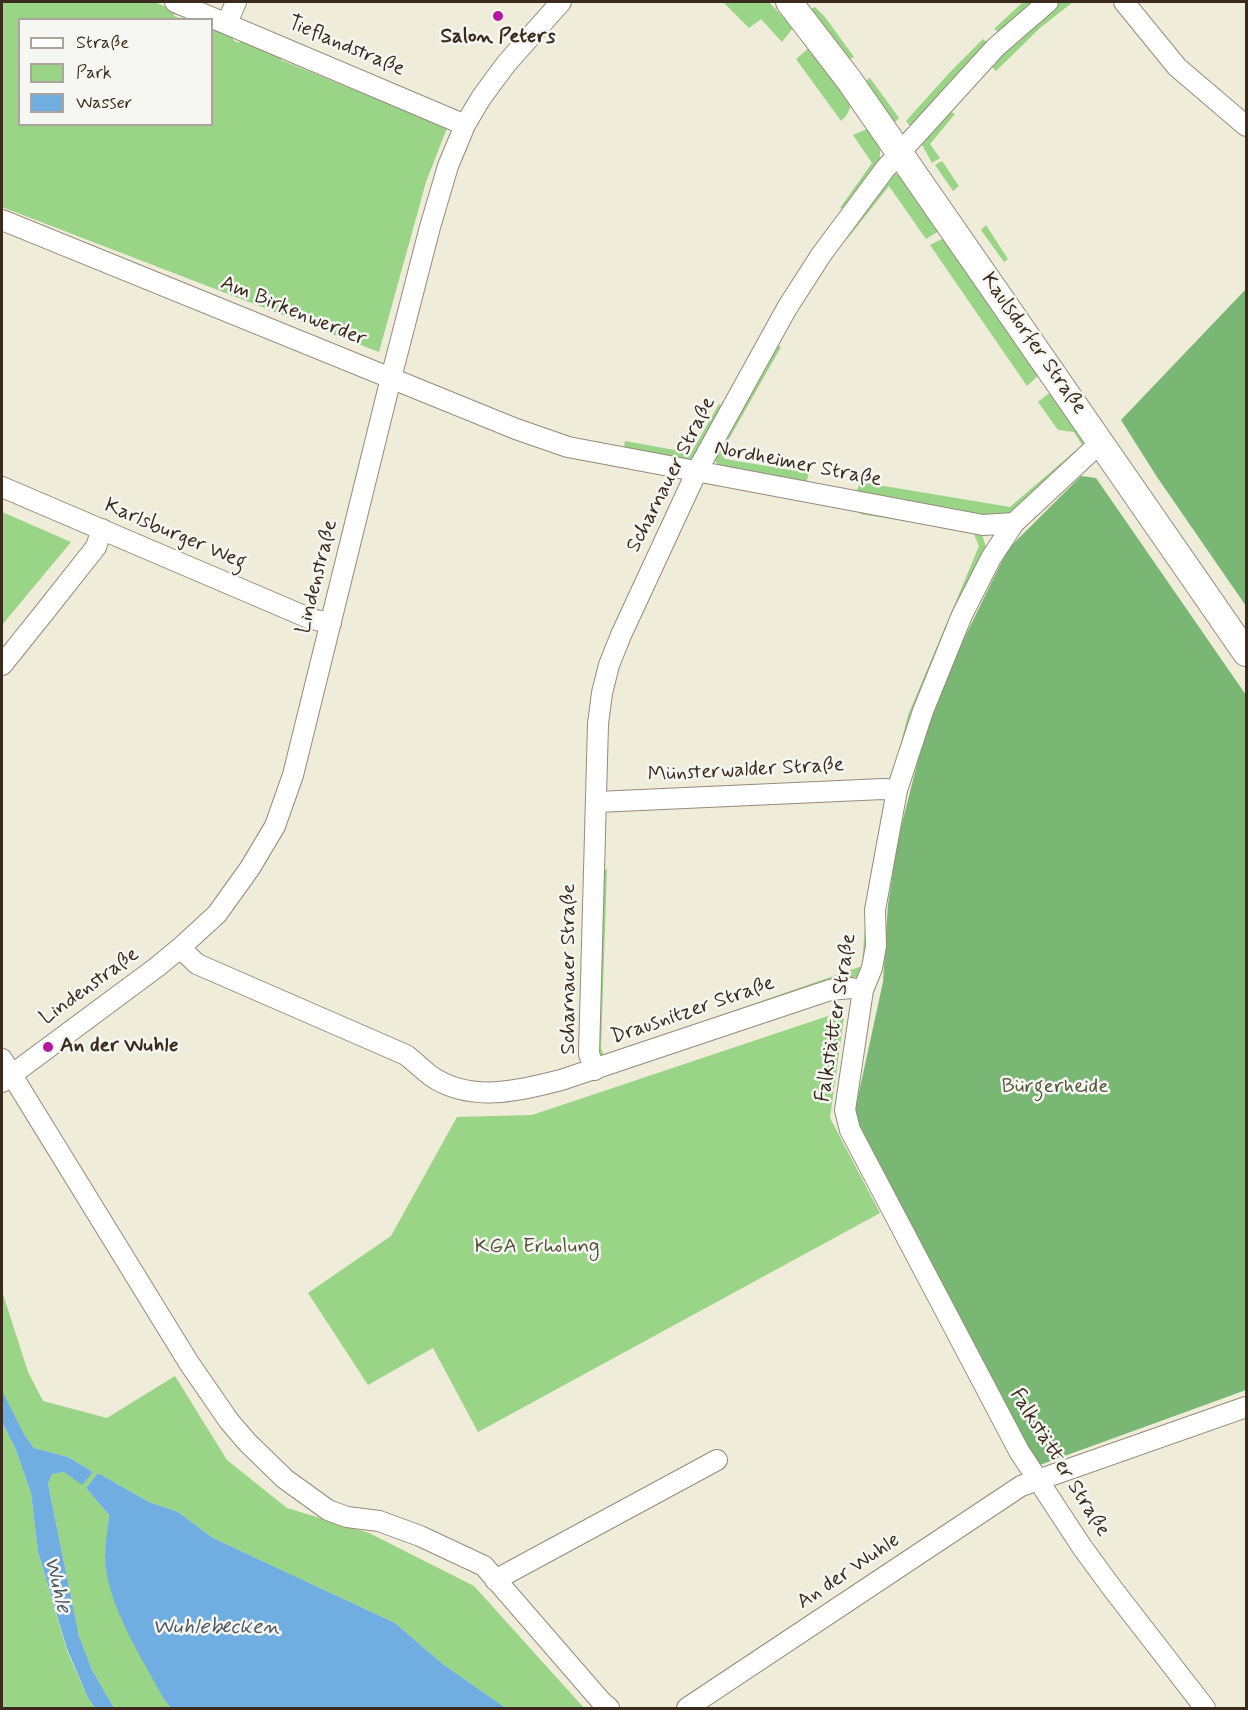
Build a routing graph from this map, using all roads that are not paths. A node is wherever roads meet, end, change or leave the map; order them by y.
1 (175, 2) edge
2 (236, 2) edge
3 (561, 2) edge
4 (789, 2) edge
5 (1048, 2) edge
6 (1124, 2) edge
7 (228, 23) junction
8 (465, 125) junction
9 (1246, 126) edge
10 (900, 153) junction
11 (2, 220) edge
12 (391, 378) junction
13 (1101, 442) junction
14 (568, 447) joint
15 (697, 471) junction
16 (2, 487) edge
17 (1014, 523) junction
18 (983, 525) junction
19 (102, 529) junction
20 (991, 558) junction
21 (331, 623) junction
22 (1246, 653) edge
23 (2, 665) edge
24 (897, 790) junction
25 (597, 802) junction
26 (180, 948) junction
27 (863, 990) junction
28 (595, 1070) junction
29 (5, 1072) edge
30 (1246, 1407) edge
31 (717, 1460) dead end
32 (1039, 1481) junction
33 (495, 1580) junction
34 (609, 1708) edge
35 (687, 1708) edge
36 (1205, 1708) edge

1 - 7 street, Tieflandstraße
2 - 7 street
3 - 8 street, Lindenstraße
4 - 10 main road, Kaulsdorfer Straße
5 - 10 street, Scharnauer Straße
6 - 9 street
7 - 8 street, Tieflandstraße
8 - 12 street, Lindenstraße
10 - 13 main road, Kaulsdorfer Straße
10 - 15 street, Scharnauer Straße
11 - 12 street, Am Birkenwerder
12 - 14 street, Am Birkenwerder
12 - 21 street, Lindenstraße
13 - 17 street, Falkstätter Straße
13 - 22 main road, Kaulsdorfer Straße
14 - 15 street, Nordheimer Straße
15 - 18 street, Nordheimer Straße
15 - 25 street, Scharnauer Straße
16 - 19 street, Karlsburger Weg
17 - 18 street, Nordheimer Straße
17 - 20 street, Falkstätter Straße
18 - 20 street
19 - 21 street, Karlsburger Weg
19 - 23 street
20 - 24 street, Falkstätter Straße
21 - 26 street, Lindenstraße
24 - 25 street, Münsterwalder Straße
24 - 27 street, Falkstätter Straße
25 - 28 street, Scharnauer Straße
26 - 28 street, Drausnitzer Straße
26 - 29 street, Lindenstraße
27 - 28 street, Drausnitzer Straße
27 - 32 street, Falkstätter Straße
29 - 33 street
30 - 32 street, An der Wuhle
31 - 33 street
32 - 35 street, An der Wuhle
32 - 36 street, Falkstätter Straße
33 - 34 street

